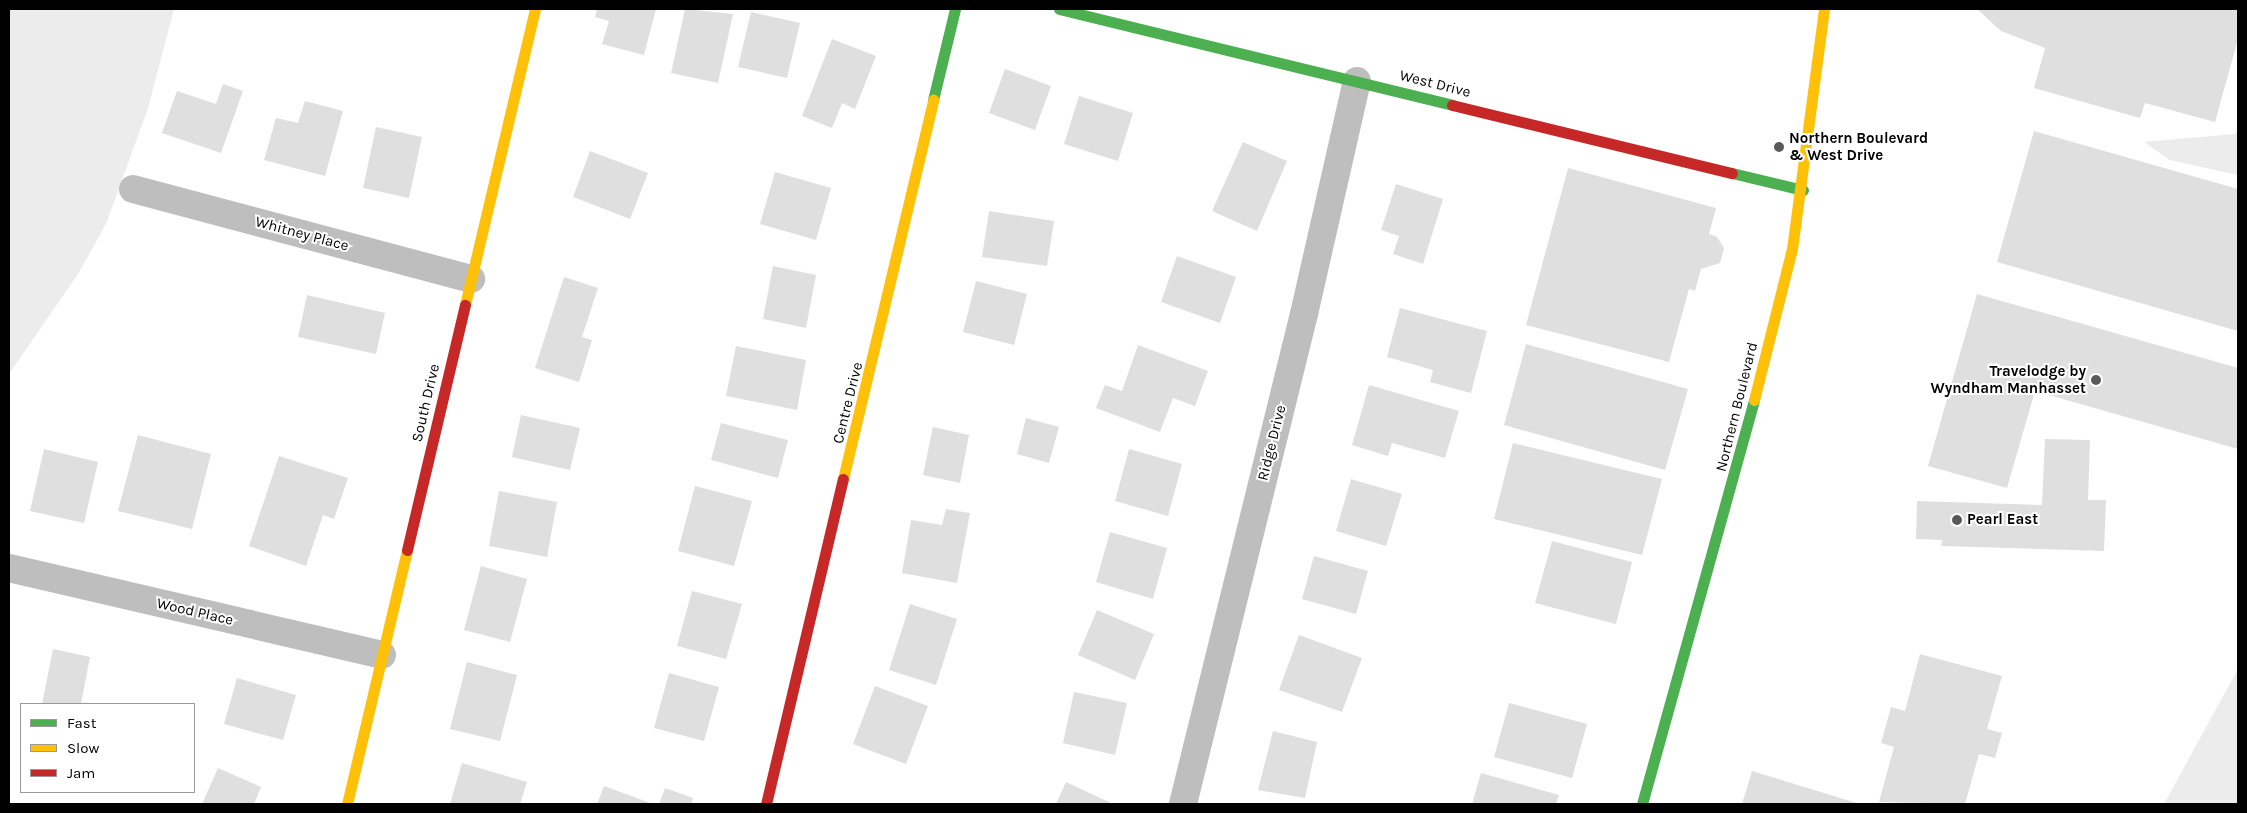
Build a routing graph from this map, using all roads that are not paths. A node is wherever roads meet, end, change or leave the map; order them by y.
1 (535, 9) edge
2 (955, 9) edge
3 (1059, 9) edge
4 (1824, 9) edge
5 (1357, 81) junction
6 (133, 189) dead end
7 (1803, 190) junction
8 (471, 279) junction
9 (9, 568) edge
10 (382, 655) junction
11 (347, 804) edge
12 (766, 804) edge
13 (1183, 804) edge
14 (1642, 804) edge

1 - 8 street, South Drive
2 - 12 street, Centre Drive
3 - 5 street, West Drive
4 - 7 street, Northern Boulevard
5 - 7 street, West Drive
5 - 13 street, Ridge Drive
6 - 8 street, Whitney Place
7 - 14 street, Northern Boulevard
8 - 10 street, South Drive
9 - 10 street, Wood Place
10 - 11 street, South Drive

